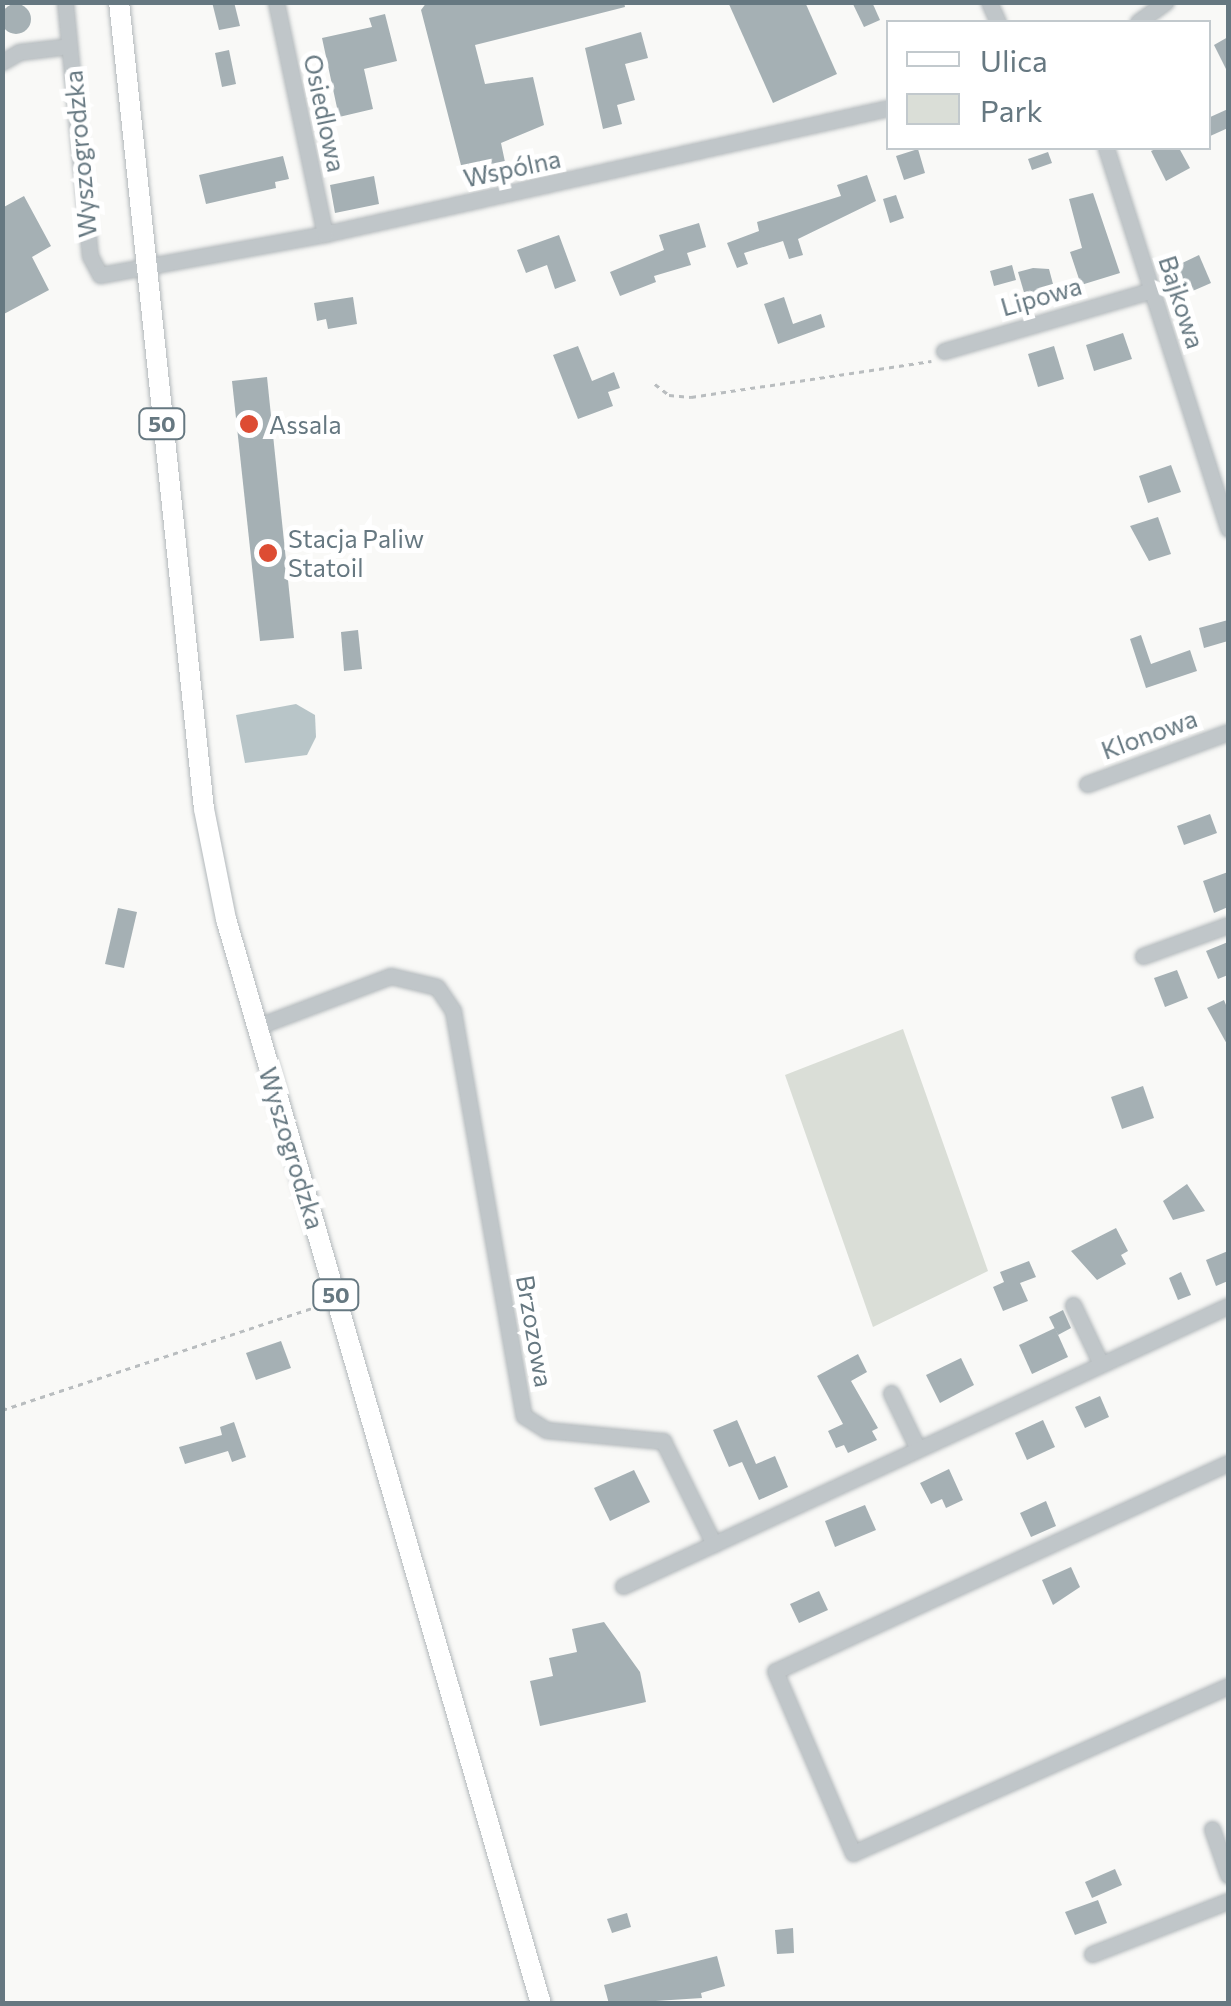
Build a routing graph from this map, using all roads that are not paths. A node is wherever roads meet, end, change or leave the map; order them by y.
1 (65, 2) edge
2 (119, 2) edge
3 (276, 2) edge
4 (1166, 2) edge
5 (1141, 20) edge
6 (70, 46) junction
7 (2, 62) edge
8 (886, 108) edge
9 (1107, 150) edge
10 (326, 234) junction
11 (145, 271) junction
12 (1152, 290) junction
13 (944, 350) road end
14 (1228, 529) edge
15 (1228, 732) edge
16 (1087, 784) dead end
17 (1228, 925) edge
18 (1143, 956) dead end
19 (256, 1026) junction
20 (1073, 1305) dead end
21 (1228, 1306) edge
22 (1101, 1364) junction
23 (891, 1393) dead end
24 (918, 1449) junction
25 (1228, 1464) edge
26 (714, 1544) junction
27 (623, 1586) dead end
28 (1228, 1686) edge
29 (1212, 1829) dead end
30 (1228, 1875) edge
31 (1228, 1900) edge
32 (1092, 1954) dead end
33 (541, 2004) edge

1 - 6 street
2 - 11 main road, Wyszogrodzka / 50
3 - 10 street, Osiedlowa
4 - 5 street
6 - 7 street
6 - 11 street, Wyszogrodzka
8 - 10 street, Wspólna
9 - 12 street, Bajkowa
10 - 11 street, Wspólna
11 - 19 main road, Wyszogrodzka / 50
12 - 13 street, Lipowa
12 - 14 street, Bajkowa
15 - 16 street, Klonowa
17 - 18 street
19 - 26 street, Brzozowa
19 - 33 main road, Wyszogrodzka / 50
20 - 22 street
21 - 22 street
22 - 24 street
23 - 24 street
24 - 26 street
25 - 28 street
26 - 27 street
29 - 30 street
31 - 32 street

